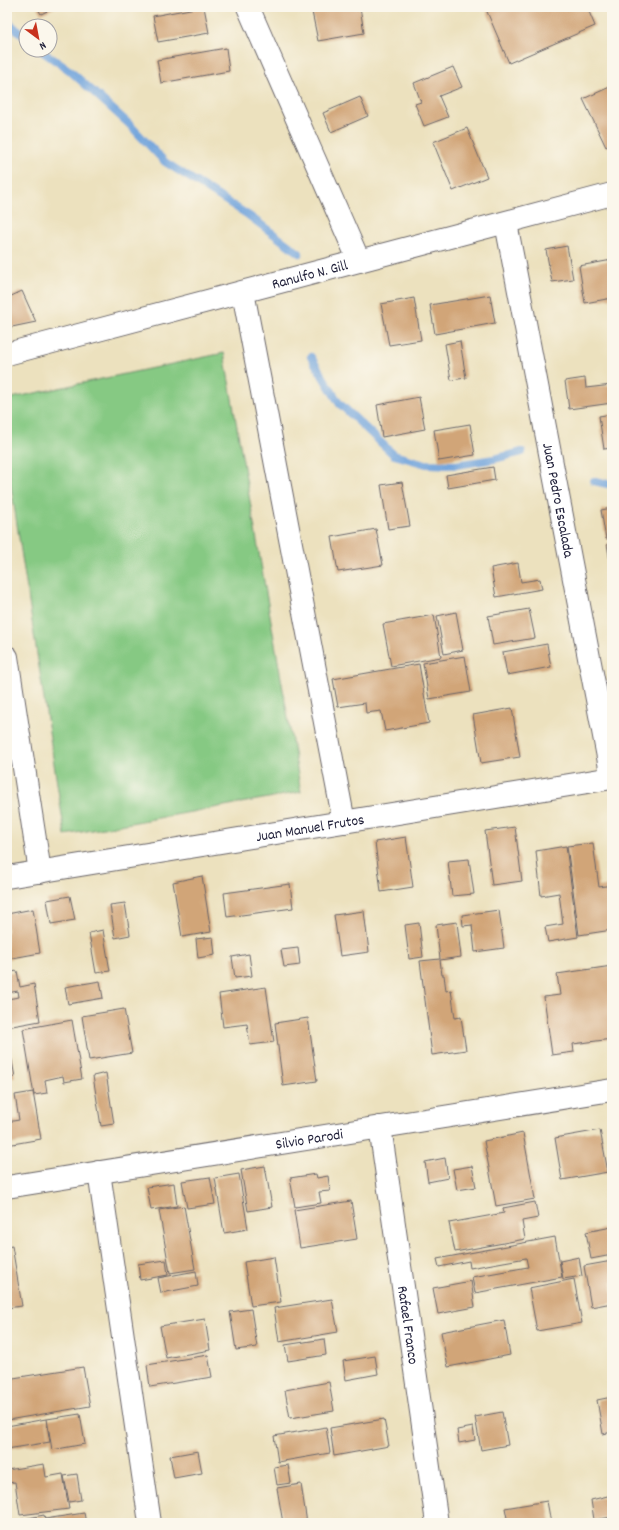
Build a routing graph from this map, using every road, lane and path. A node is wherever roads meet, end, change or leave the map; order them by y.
1 (248, 7) edge
2 (612, 194) edge
3 (506, 223) junction
4 (359, 261) junction
5 (243, 292) junction
6 (7, 354) edge
7 (7, 657) edge
8 (612, 778) edge
9 (344, 822) junction
10 (40, 872) junction
11 (7, 877) edge
12 (612, 1090) edge
13 (380, 1127) junction
14 (99, 1172) junction
15 (7, 1187) edge
16 (150, 1523) edge
17 (437, 1523) edge

1 - 4 street
2 - 3 street, Ranulfo N. Gill
3 - 4 street, Ranulfo N. Gill
3 - 8 street, Juan Pedro Escalada
4 - 5 street, Ranulfo N. Gill
5 - 6 street, Ranulfo N. Gill
5 - 9 street
7 - 10 street
8 - 9 street, Juan Manuel Frutos
9 - 10 street, Juan Manuel Frutos
10 - 11 street, Juan Manuel Frutos
12 - 13 street, Silvio Parodi
13 - 14 street, Silvio Parodi
13 - 17 street, Rafael Franco
14 - 15 street, Silvio Parodi
14 - 16 street

